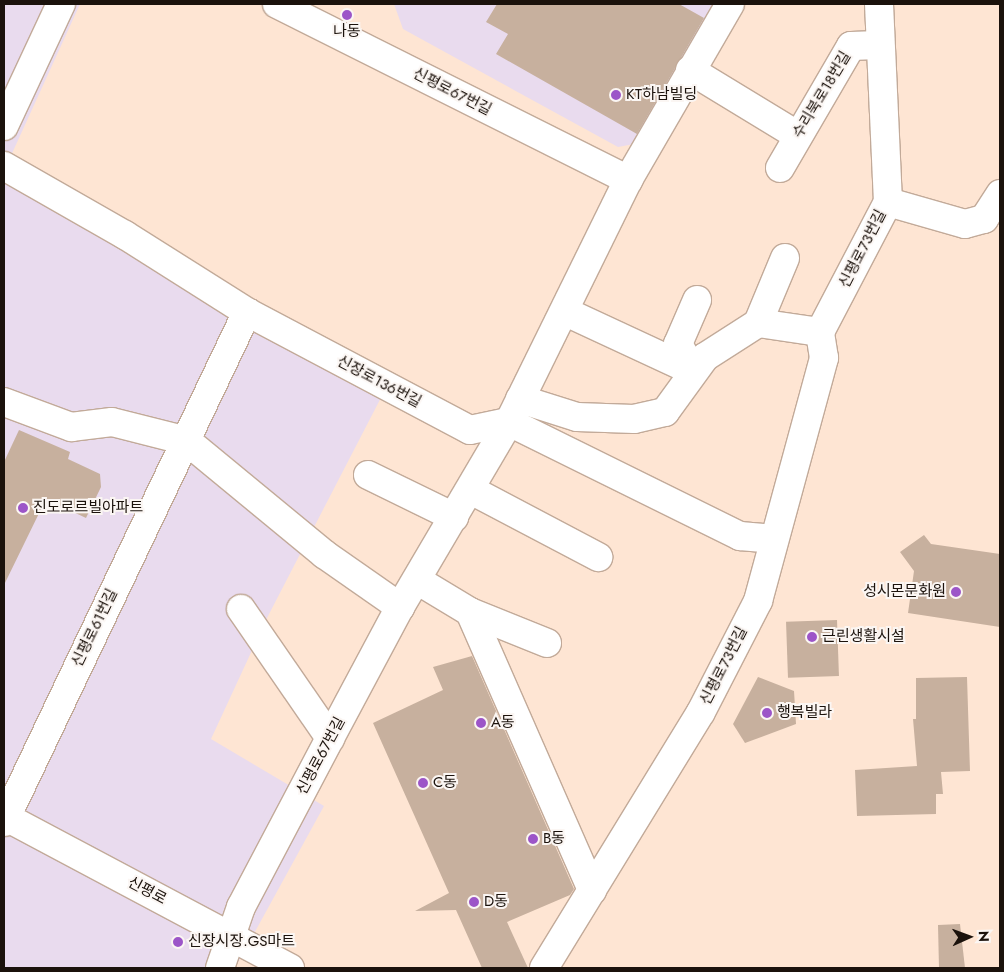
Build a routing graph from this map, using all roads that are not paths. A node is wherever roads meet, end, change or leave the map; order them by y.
1 (61, 4) edge
2 (277, 4) edge
3 (730, 4) edge
4 (879, 4) edge
5 (878, 45) junction
6 (690, 70) junction
7 (4, 126) edge
8 (797, 135) junction
9 (4, 166) edge
10 (780, 168) dead end
11 (628, 180) junction
12 (1000, 194) edge
13 (888, 202) junction
14 (784, 258) dead end
15 (696, 300) dead end
16 (247, 312) junction
17 (566, 312) junction
18 (758, 323) junction
19 (820, 332) junction
20 (693, 371) junction
21 (4, 402) edge
22 (515, 411) junction
23 (187, 441) junction
24 (368, 475) dead end
25 (471, 490) junction
26 (454, 517) junction
27 (772, 539) junction
28 (598, 557) dead end
29 (417, 580) junction
30 (400, 607) junction
31 (241, 610) dead end
32 (470, 612) junction
33 (547, 643) dead end
34 (330, 738) junction
35 (4, 818) edge
36 (592, 890) junction
37 (229, 934) junction
38 (220, 968) edge
39 (290, 968) edge
40 (544, 968) edge

1 - 7 street
2 - 11 street, 신평로67번길
3 - 6 street, 신평로67번길
4 - 5 street
5 - 8 street, 수리북로18번길
5 - 13 street
6 - 8 street
6 - 11 street, 신평로67번길
8 - 10 street, 수리북로18번길
9 - 16 street, 신장로136번길
11 - 17 street, 신평로67번길
12 - 13 street, 신평로73번길
13 - 19 street, 신평로73번길
14 - 18 street
15 - 20 street
16 - 22 street, 신장로136번길
16 - 23 street, 신평로61번길
17 - 20 street
17 - 22 street, 신평로67번길
18 - 19 street
18 - 20 street
19 - 27 street, 신평로73번길
20 - 22 street
21 - 23 street
22 - 25 street, 신평로67번길
22 - 27 street
23 - 30 street
23 - 35 street, 신평로61번길
24 - 26 street
25 - 26 street, 신평로67번길
25 - 28 street
26 - 29 street, 신평로67번길
27 - 36 street, 신평로73번길
29 - 30 street, 신평로67번길
29 - 32 street
30 - 34 street, 신평로67번길
31 - 34 street
32 - 33 street
32 - 36 street
34 - 37 street, 신평로67번길
35 - 37 street, 신평로
36 - 40 street, 신평로73번길
37 - 38 street, 신평로67번길
37 - 39 street, 신평로

